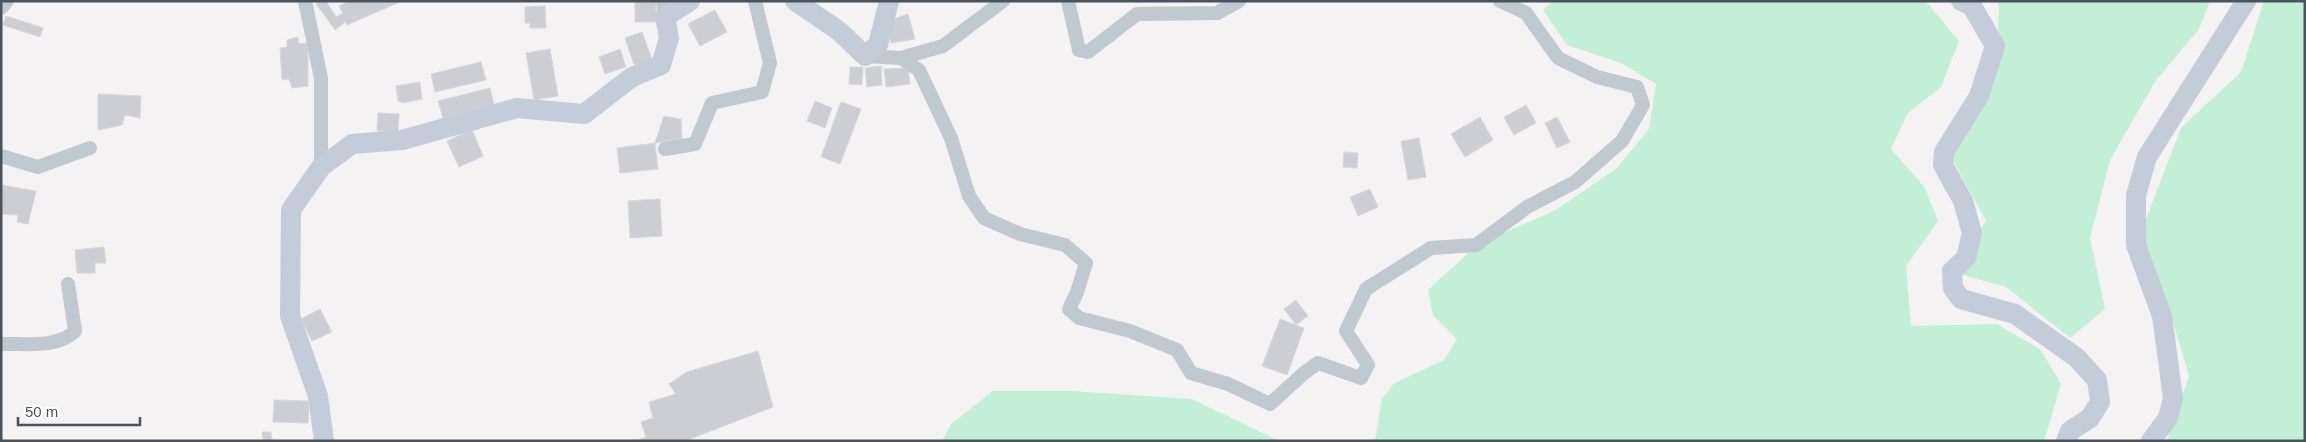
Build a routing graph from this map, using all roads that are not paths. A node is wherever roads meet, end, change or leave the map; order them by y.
1 (8, 1) edge
2 (305, 1) edge
3 (690, 1) edge
4 (755, 1) edge
5 (794, 1) edge
6 (889, 1) edge
7 (1003, 1) edge
8 (1068, 1) edge
9 (1239, 1) edge
10 (1500, 1) edge
11 (1961, 1) edge
12 (2246, 1) edge
13 (1, 8) edge
14 (664, 9) edge
15 (865, 56) junction
16 (901, 58) junction
17 (90, 148) dead end
18 (665, 149) dead end
19 (1, 156) edge
20 (321, 166) junction
21 (68, 284) dead end
22 (1, 344) edge
23 (324, 441) edge
24 (2066, 441) edge
25 (2151, 441) edge

1 - 13 street
2 - 20 street
3 - 14 street
4 - 18 street
5 - 15 street
6 - 15 street
7 - 16 street
8 - 9 street
10 - 16 street
11 - 24 street
12 - 25 street
14 - 20 street
15 - 16 street
17 - 19 street
20 - 23 street
21 - 22 street

